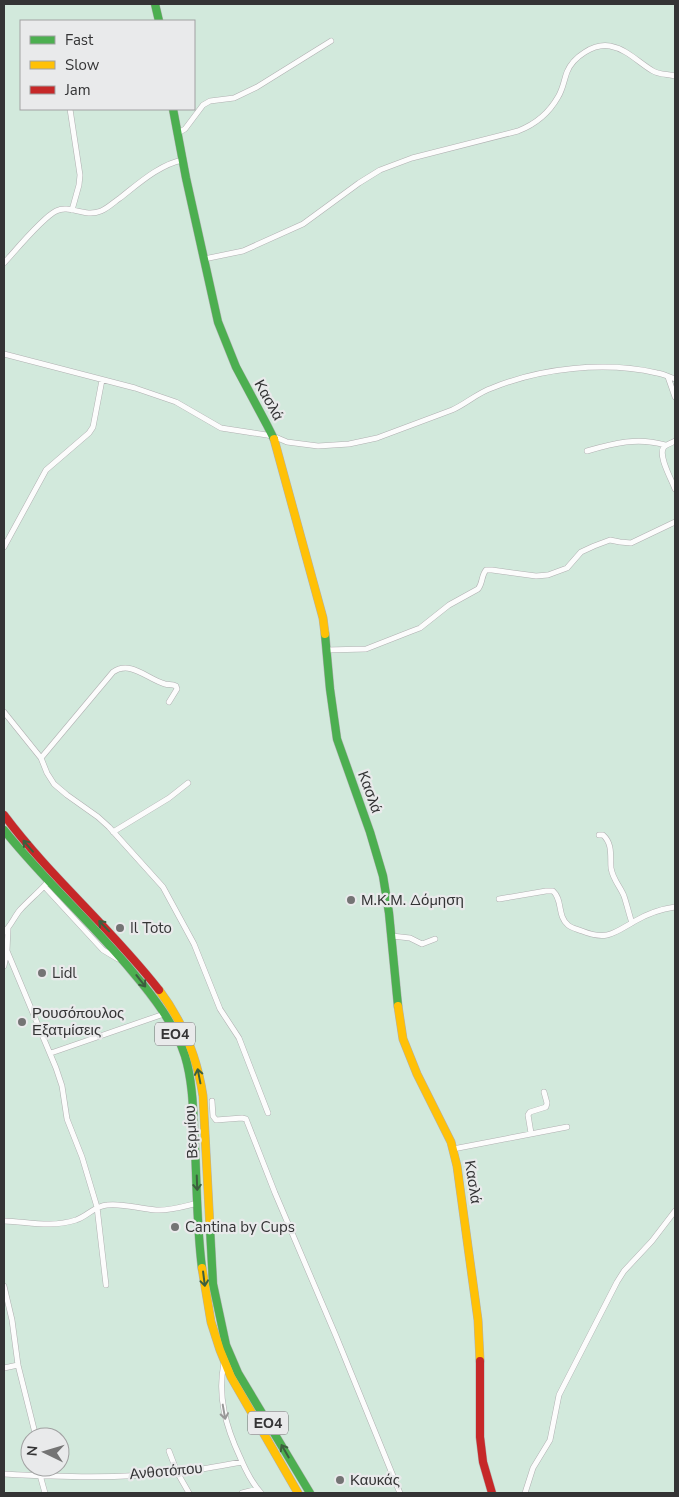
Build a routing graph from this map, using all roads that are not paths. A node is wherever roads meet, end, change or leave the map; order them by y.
1 (155, 4) edge
2 (158, 20) edge
3 (330, 40) dead end
4 (675, 76) edge
5 (70, 110) edge
6 (173, 110) edge
7 (178, 133) junction
8 (183, 160) junction
9 (72, 210) junction
10 (204, 259) junction
11 (4, 263) edge
12 (4, 354) edge
13 (668, 377) junction
14 (102, 380) junction
15 (675, 380) edge
16 (675, 397) edge
17 (273, 436) junction
18 (675, 441) edge
19 (665, 445) junction
20 (587, 451) dead end
21 (675, 489) edge
22 (675, 522) edge
23 (4, 547) edge
24 (328, 650) junction
25 (169, 702) dead end
26 (4, 712) edge
27 (41, 758) junction
28 (188, 783) dead end
29 (4, 815) edge
30 (4, 830) edge
31 (113, 832) junction
32 (599, 835) dead end
33 (49, 881) junction
34 (499, 899) dead end
35 (675, 908) edge
36 (632, 923) junction
37 (6, 930) edge
38 (392, 936) junction
39 (434, 939) dead end
40 (7, 951) junction
41 (4, 966) edge
42 (164, 1014) junction
43 (51, 1053) junction
44 (544, 1092) dead end
45 (212, 1101) dead end
46 (268, 1113) dead end
47 (567, 1127) dead end
48 (531, 1133) junction
49 (453, 1149) junction
50 (198, 1203) junction
51 (97, 1207) junction
52 (675, 1211) edge
53 (4, 1221) edge
54 (106, 1284) dead end
55 (4, 1286) edge
56 (228, 1353) junction
57 (224, 1363) junction
58 (18, 1364) junction
59 (4, 1368) edge
60 (33, 1427) edge
61 (169, 1451) dead end
62 (242, 1462) junction
63 (177, 1472) junction
64 (4, 1474) edge
65 (20, 1474) edge
66 (70, 1476) edge
67 (41, 1477) edge
68 (259, 1491) edge
69 (45, 1493) edge
70 (189, 1493) edge
71 (242, 1493) edge
72 (298, 1493) edge
73 (310, 1493) edge
74 (400, 1493) edge
75 (492, 1493) edge
76 (525, 1493) edge

1 - 2 main road
3 - 7 street
4 - 10 street
5 - 9 street
6 - 7 main road, Κασλά
7 - 8 main road, Κασλά
8 - 9 street
8 - 10 main road, Κασλά
9 - 11 street
10 - 17 main road, Κασλά
12 - 14 street
13 - 15 street
13 - 16 street
13 - 17 street
14 - 17 street
14 - 23 street
17 - 24 main road, Κασλά
18 - 19 street
19 - 20 street
19 - 21 street
22 - 24 street
24 - 38 main road, Κασλά
25 - 27 street
26 - 27 street
27 - 31 street
28 - 31 street
33 -> 29 main road, Βερμίου / ΕΟ4
30 - 33 main road, Βερμίου / ΕΟ4
31 - 46 street
32 - 36 street
33 - 37 street
33 -> 42 main road, Βερμίου / ΕΟ4
56 -> 33 main road, Βερμίου / ΕΟ4
34 - 36 street
35 - 36 street
37 - 40 street
38 - 39 street
38 - 49 main road, Κασλά
40 - 41 street
40 - 43 street
42 - 43 street
42 -> 50 main road, Βερμίου / ΕΟ4
43 - 51 street
44 - 48 street
45 - 74 street
47 - 48 street
48 - 49 street
49 - 75 main road, Κασλά
50 - 51 street
50 -> 57 main road, Βερμίου / ΕΟ4
51 - 53 street
51 - 54 street
52 - 76 street
55 - 58 street
56 - 57 street
73 -> 56 main road, Βερμίου / ΕΟ4
57 -> 62 street
57 - 72 main road, Βερμίου / ΕΟ4
58 - 59 street
58 - 60 street
61 - 63 street
62 - 63 street, Ανθοτόπου
62 - 68 street
63 - 66 street, Ανθοτόπου
63 - 70 street
64 - 65 street, Ανθοτόπου
67 - 69 street
68 - 71 street

